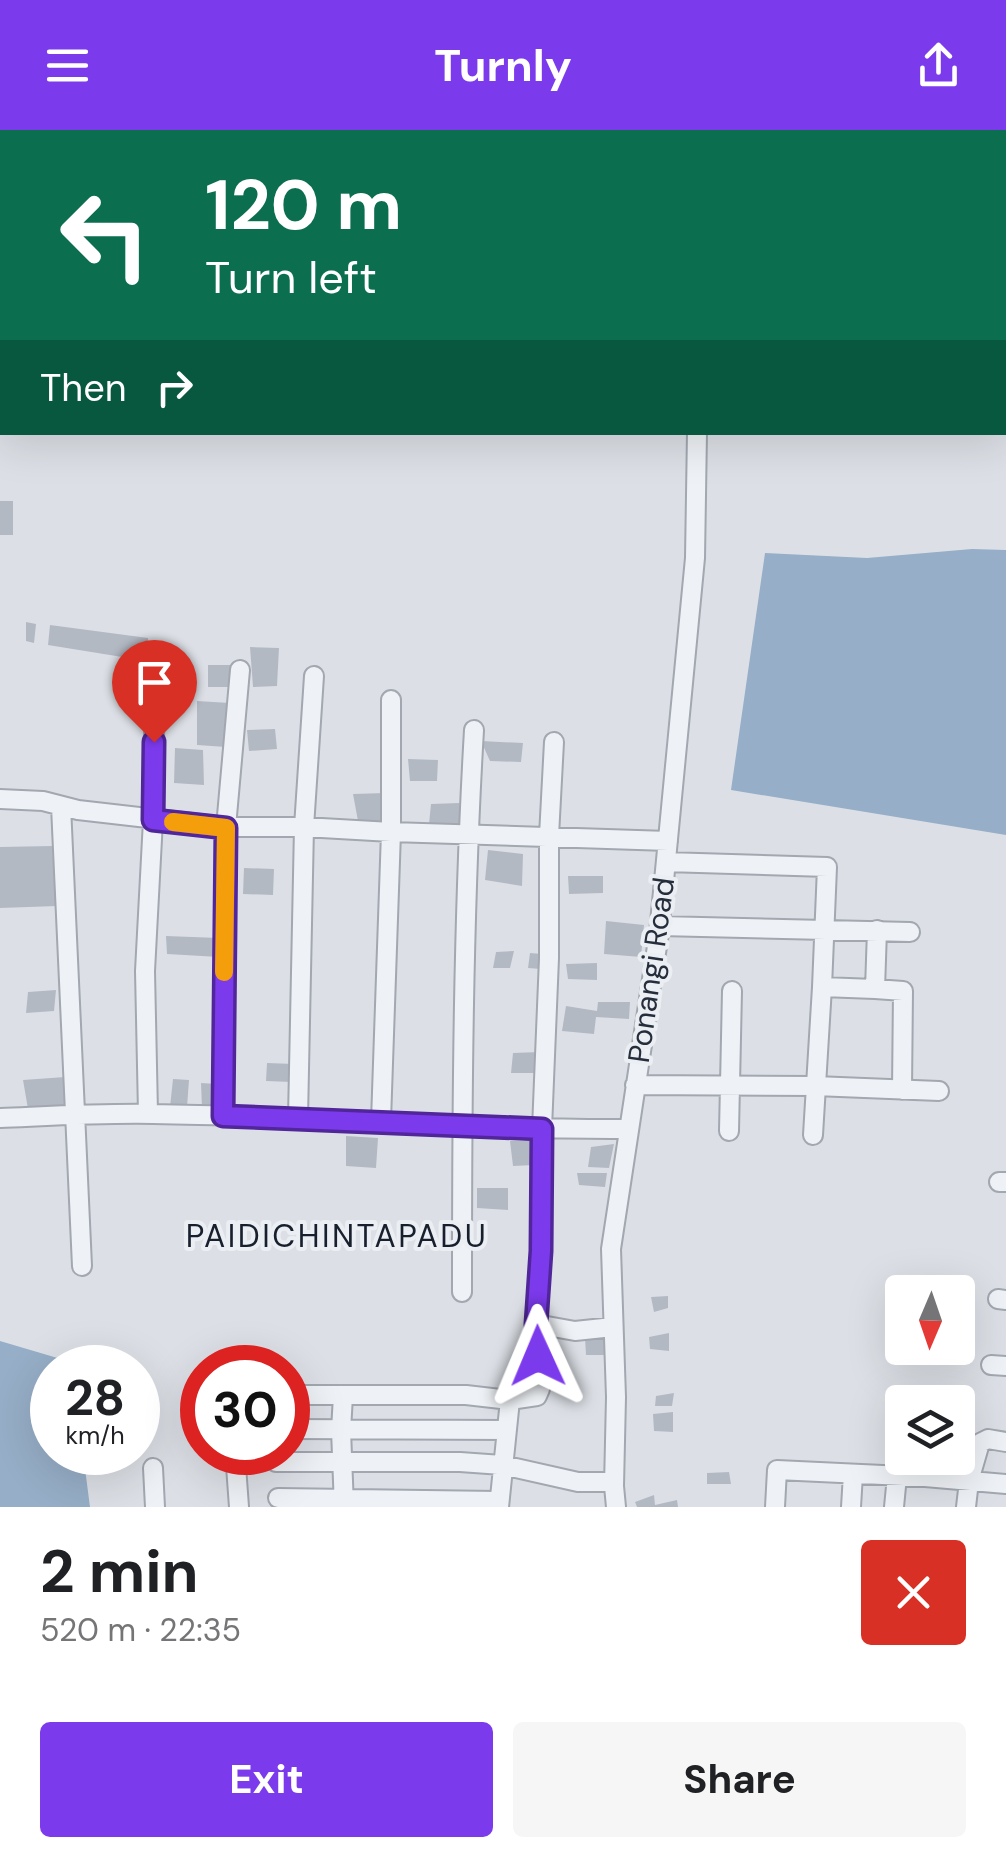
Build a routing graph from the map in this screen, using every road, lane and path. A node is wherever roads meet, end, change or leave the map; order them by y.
1 (697, 435) edge
2 (155, 664) dead end
3 (240, 670) dead end
4 (314, 676) dead end
5 (392, 700) dead end
6 (474, 730) dead end
7 (554, 742) dead end
8 (0, 799) edge
9 (62, 806) junction
10 (153, 820) junction
11 (304, 827) junction
12 (226, 828) junction
13 (391, 832) junction
14 (468, 834) junction
15 (548, 836) junction
16 (668, 841) junction
17 (666, 862) junction
18 (660, 926) junction
19 (823, 929) junction
20 (877, 930) junction
21 (910, 932) dead end
22 (822, 987) junction
23 (875, 989) junction
24 (732, 991) dead end
25 (635, 1085) junction
26 (729, 1086) junction
27 (814, 1086) junction
28 (902, 1090) junction
29 (939, 1091) dead end
30 (148, 1114) junction
31 (74, 1116) junction
32 (223, 1116) junction
33 (0, 1118) edge
34 (298, 1118) junction
35 (381, 1121) junction
36 (462, 1124) junction
37 (542, 1129) junction
38 (628, 1129) junction
39 (728, 1131) dead end
40 (813, 1135) dead end
41 (82, 1266) dead end
42 (462, 1292) dead end
43 (536, 1324) junction
44 (613, 1327) junction
45 (310, 1396) edge
46 (342, 1396) junction
47 (510, 1400) junction
48 (310, 1429) edge
49 (341, 1430) junction
50 (507, 1430) junction
51 (1006, 1442) edge
52 (310, 1461) edge
53 (342, 1461) junction
54 (502, 1464) junction
55 (853, 1474) junction
56 (154, 1475) edge
57 (237, 1475) edge
58 (897, 1476) junction
59 (968, 1481) junction
60 (614, 1482) junction
61 (1006, 1484) edge
62 (278, 1498) dead end
63 (344, 1502) edge
64 (498, 1504) edge
65 (156, 1507) edge
66 (239, 1507) edge
67 (616, 1507) edge
68 (775, 1507) edge
69 (851, 1507) edge
70 (894, 1507) edge
71 (966, 1507) edge

1 - 16 street, Ponangi Road
2 - 10 street
3 - 12 street
4 - 11 street
5 - 13 street
6 - 14 street
7 - 15 street
8 - 9 street
9 - 10 street
9 - 31 street
10 - 12 street
10 - 30 street
11 - 12 street
11 - 13 street
11 - 34 street
12 - 32 street
13 - 14 street
13 - 35 street
14 - 15 street
14 - 36 street
15 - 16 street
15 - 37 street
16 - 17 street, Ponangi Road
17 - 18 street, Ponangi Road
17 - 19 street
18 - 19 street
18 - 25 street, Ponangi Road
19 - 20 street
19 - 22 street
20 - 21 street
20 - 23 street
22 - 23 street
22 - 27 street
23 - 28 street
24 - 26 street
25 - 26 street
25 - 38 street, Ponangi Road
26 - 27 street
26 - 39 street
27 - 28 street
27 - 40 street
28 - 29 street
30 - 31 street
30 - 32 street
31 - 33 street
31 - 41 street
32 - 34 street
34 - 35 street
35 - 36 street
36 - 37 street
36 - 42 street
37 - 38 street
37 - 43 street
38 - 44 street, Ponangi Road
43 - 44 street
43 - 47 street
44 - 60 street, Ponangi Road
45 - 46 street
46 - 47 street
46 - 49 street
47 - 50 street
48 - 49 street
49 - 50 street
49 - 53 street
50 - 54 street
51 - 59 street
52 - 53 street
53 - 54 street
53 - 63 street
54 - 60 street
54 - 64 street
55 - 58 street
55 - 68 street
55 - 69 street
56 - 65 street
57 - 66 street
58 - 59 street
58 - 70 street
59 - 61 street
59 - 71 street
60 - 67 street, Ponangi Road
62 - 63 street
63 - 64 street

